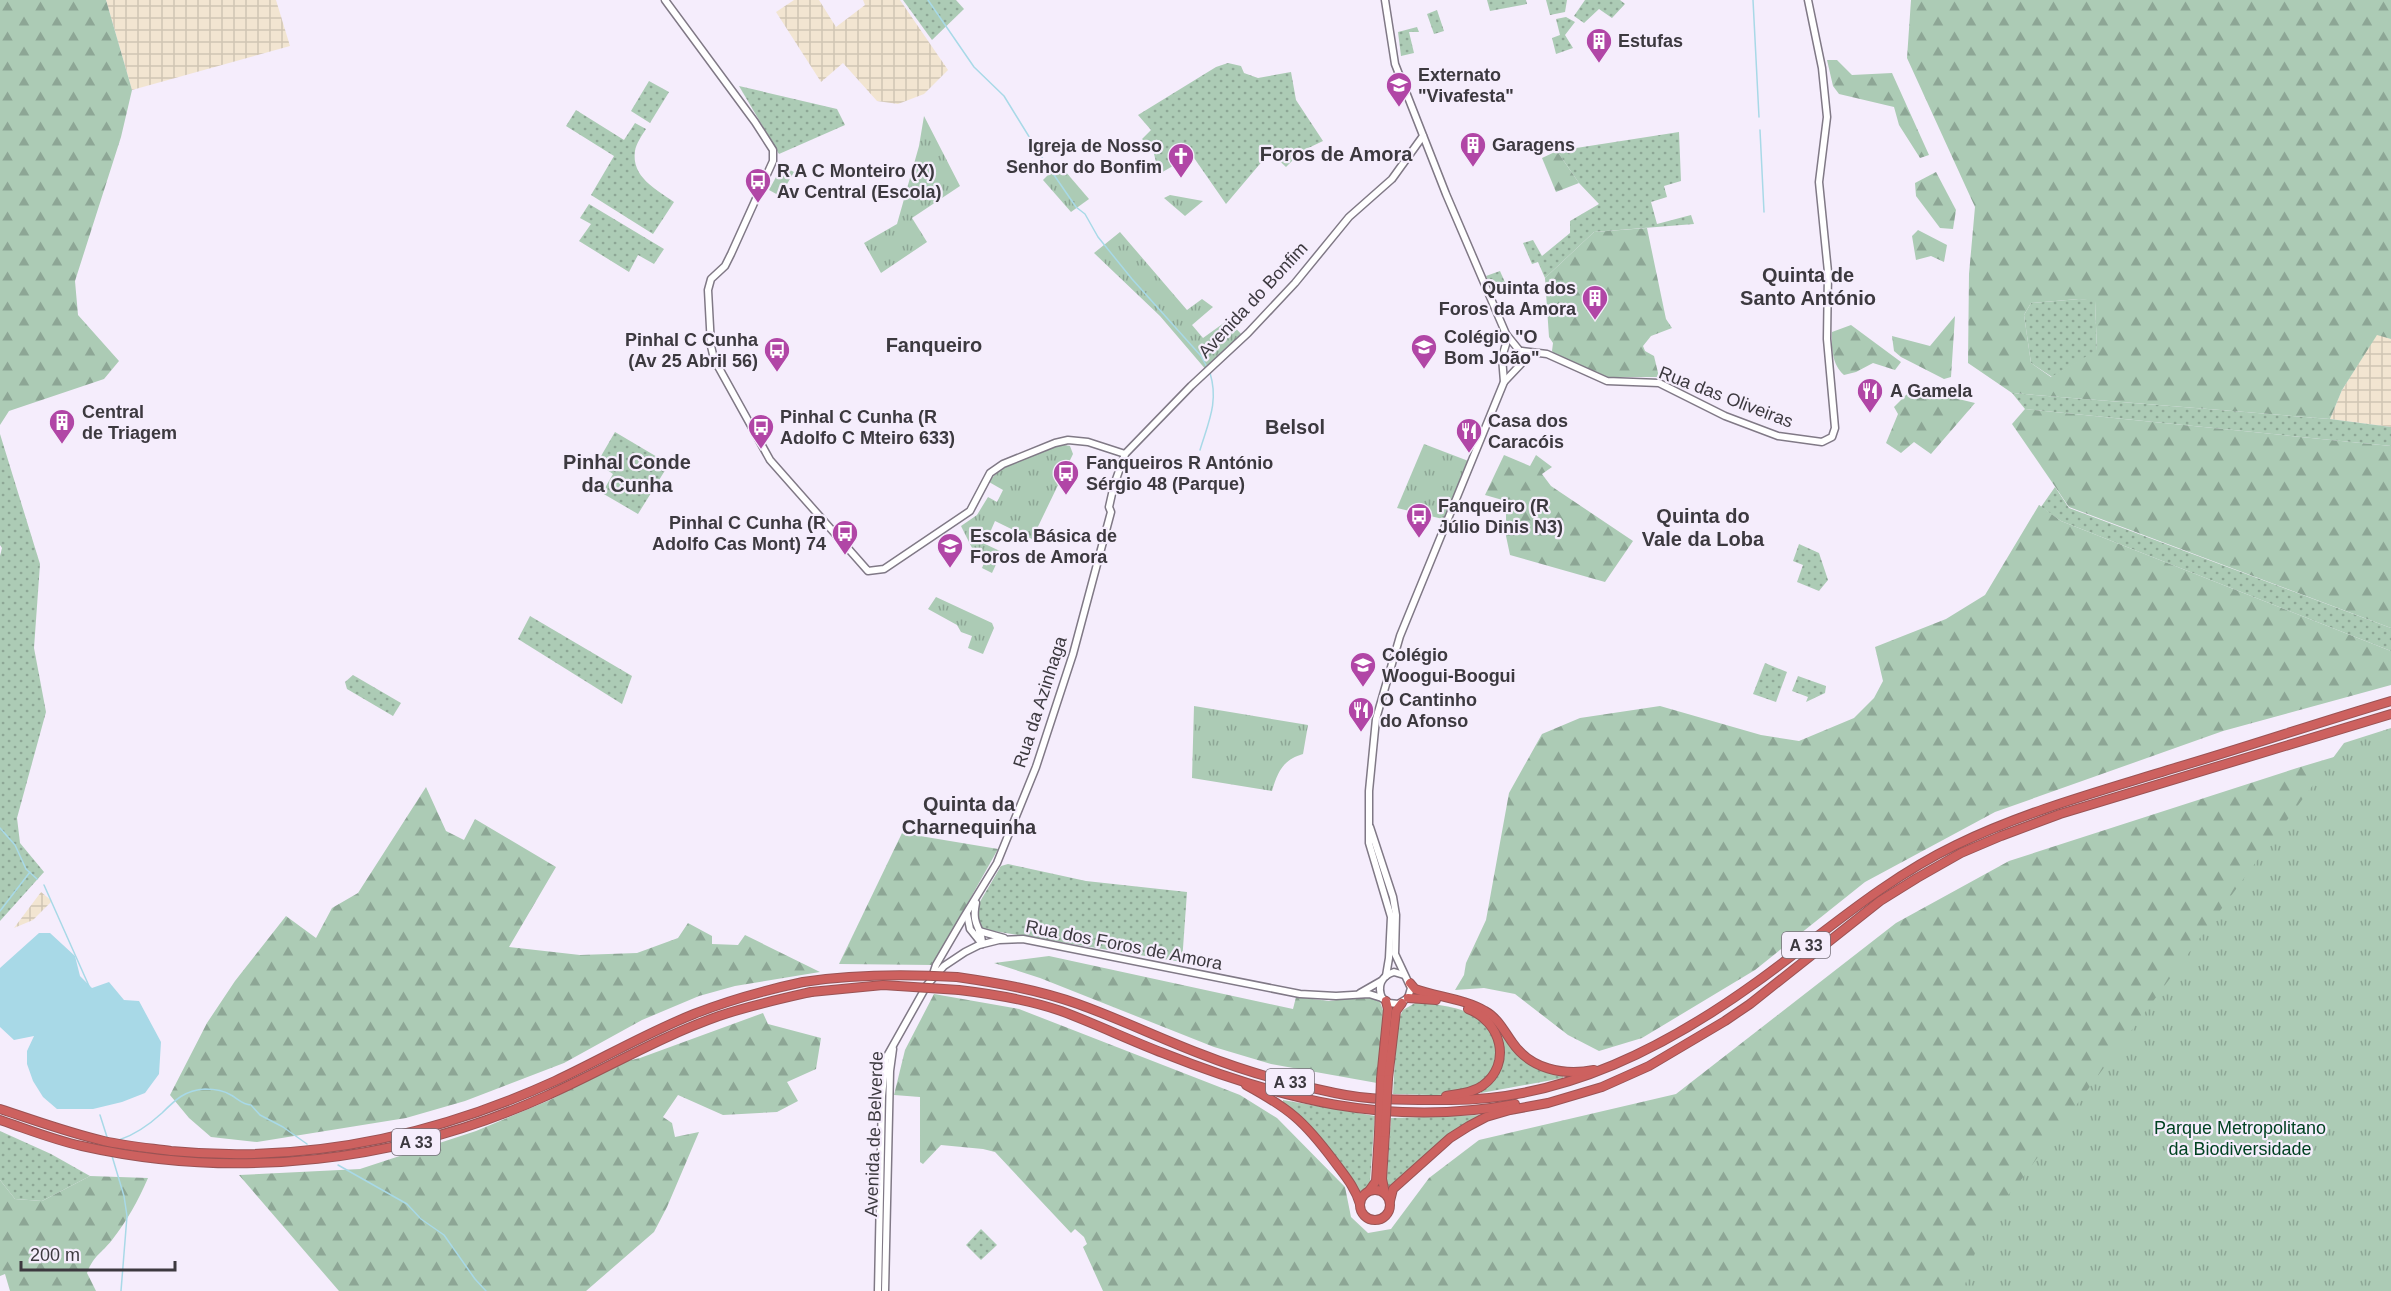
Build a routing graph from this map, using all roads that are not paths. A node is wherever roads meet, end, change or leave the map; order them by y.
1 (665, 0) edge
2 (1385, 0) edge
3 (1808, 0) edge
4 (1423, 136) junction
5 (1506, 334) junction
6 (1520, 349) junction
7 (1504, 351) junction
8 (1536, 352) junction
9 (1503, 362) junction
10 (1520, 365) junction
11 (1504, 382) junction
12 (1125, 454) junction
13 (2391, 700) edge
14 (2391, 714) edge
15 (1370, 827) junction
16 (976, 899) junction
17 (968, 910) junction
18 (978, 930) junction
19 (1011, 939) junction
20 (982, 944) junction
21 (932, 978) junction
22 (1383, 978) junction
23 (1408, 980) junction
24 (1360, 993) junction
25 (1384, 999) junction
26 (1405, 1000) junction
27 (894, 1043) junction
28 (1670, 1053) junction
29 (1632, 1057) junction
30 (1209, 1069) junction
31 (1384, 1079) junction
32 (1395, 1098) junction
33 (0, 1109) edge
34 (0, 1120) edge
35 (1382, 1133) junction
36 (1369, 1191) junction
37 (1385, 1193) junction
38 (1390, 1202) junction
39 (1360, 1204) junction
40 (878, 1291) edge
41 (885, 1291) edge

1 - 12 street
2 - 4 street
3 - 8 street, Rua das Oliveiras
4 - 5 street
4 - 12 street, Avenida do Bonfim
5 - 6 street
5 - 7 street
6 - 7 street
6 - 8 street, Rua das Oliveiras
6 - 10 street
7 - 9 street
8 - 10 street
9 - 10 street
9 - 11 street
10 - 11 street
11 - 15 street
12 - 16 street, Rua da Azinhaga
13 - 29 highway, A 33
14 - 28 highway, A 33
15 - 22 street
15 - 23 street
16 - 17 street, Rua da Azinhaga
16 - 18 street
17 - 20 street
17 - 21 street, Rua da Azinhaga
18 - 19 street
18 - 20 street
19 - 20 street, Rua dos Foros de Amora
19 - 24 street, Rua dos Foros de Amora
20 - 21 street, Rua dos Foros de Amora
21 - 27 street, Rua dos Foros de Amora
22 - 23 street
22 - 24 street
22 - 25 street
23 - 26 street
23 - 29 highway
24 - 25 street
25 - 26 street
25 - 31 highway
26 - 31 highway
26 - 32 highway
27 - 40 street, Avenida de Belverde
27 - 41 street, Avenida de Belverde
28 - 30 highway, A 33
28 - 38 highway
29 - 32 highway, A 33
30 - 34 highway, A 33, bridge
30 - 39 highway
31 - 35 highway, bridge
32 - 33 highway, A 33, bridge
35 - 36 highway
35 - 37 highway
36 - 37 highway
36 - 39 highway
37 - 38 highway
38 - 39 highway

